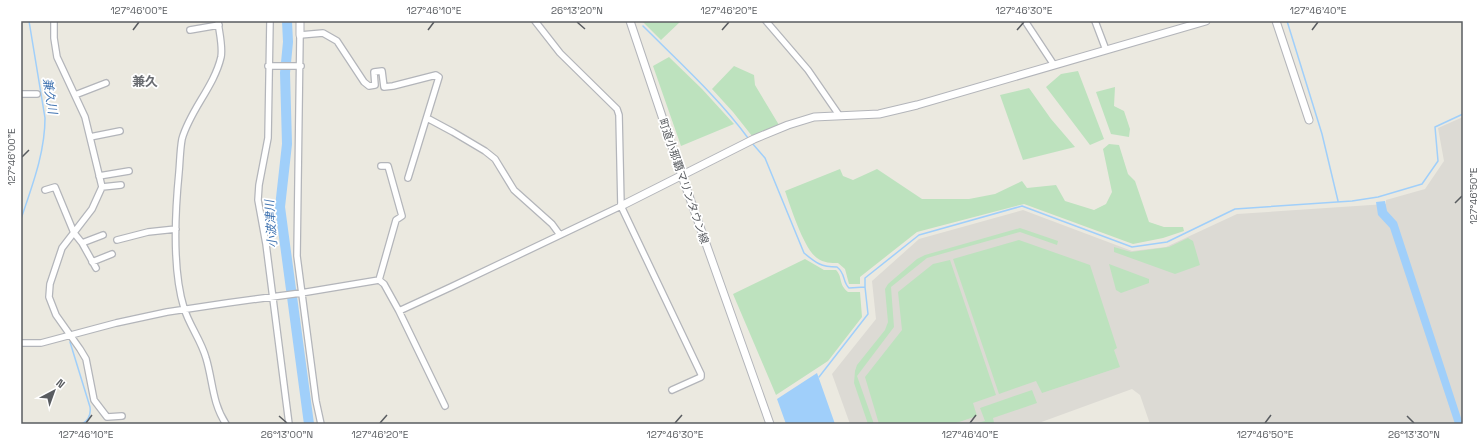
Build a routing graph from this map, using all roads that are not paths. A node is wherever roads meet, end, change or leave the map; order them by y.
1 (54, 21) edge
2 (270, 21) edge
3 (300, 21) edge
4 (535, 21) edge
5 (630, 21) edge
6 (766, 21) edge
7 (1025, 21) edge
8 (1095, 21) edge
9 (1206, 21) edge
10 (1276, 21) edge
11 (218, 23) edge
12 (190, 30) dead end
13 (300, 35) junction
14 (1106, 50) junction
15 (1054, 65) junction
16 (270, 66) junction
17 (298, 66) junction
18 (106, 83) dead end
19 (21, 94) edge
20 (37, 94) dead end
21 (75, 96) junction
22 (839, 116) junction
23 (427, 118) junction
24 (1309, 120) dead end
25 (120, 131) dead end
26 (90, 136) junction
27 (381, 166) dead end
28 (129, 171) dead end
29 (99, 176) junction
30 (682, 176) junction
31 (408, 178) dead end
32 (121, 185) dead end
33 (102, 188) junction
34 (45, 190) dead end
35 (621, 206) junction
36 (176, 229) junction
37 (74, 233) junction
38 (103, 235) dead end
39 (560, 235) junction
40 (117, 240) dead end
41 (82, 243) junction
42 (112, 254) dead end
43 (92, 262) junction
44 (96, 268) dead end
45 (379, 280) junction
46 (299, 294) junction
47 (275, 297) junction
48 (184, 309) junction
49 (399, 311) junction
50 (70, 335) junction
51 (21, 342) edge
52 (672, 390) dead end
53 (445, 406) dead end
54 (122, 416) dead end
55 (226, 424) edge
56 (289, 424) edge
57 (321, 424) edge
58 (770, 424) edge

1 - 21 street
2 - 16 street
3 - 13 street
4 - 35 street
5 - 30 street, 町道小那覇マリンタウン線
6 - 22 street
7 - 15 street
8 - 14 street
9 - 14 street
10 - 24 street
11 - 12 street
11 - 36 street
13 - 17 street
13 - 23 street
14 - 15 street
15 - 22 street
16 - 17 street
16 - 47 street
17 - 46 street
18 - 21 street
19 - 20 street
21 - 26 street
22 - 30 street
23 - 31 street
23 - 39 street
25 - 26 street
26 - 29 street
27 - 45 street
28 - 29 street
29 - 33 street
30 - 35 street
30 - 58 street, 町道小那覇マリンタウン線
32 - 33 street
33 - 37 street
34 - 37 street
35 - 39 street
35 - 52 street
36 - 40 street
36 - 48 street
37 - 41 street
37 - 50 street
38 - 41 street
39 - 49 street
41 - 43 street
42 - 43 street
43 - 44 street
45 - 46 street
45 - 49 street
46 - 47 street
46 - 57 street
47 - 48 street
47 - 56 street
48 - 50 street
48 - 55 street
49 - 53 street
50 - 51 street
50 - 54 street

